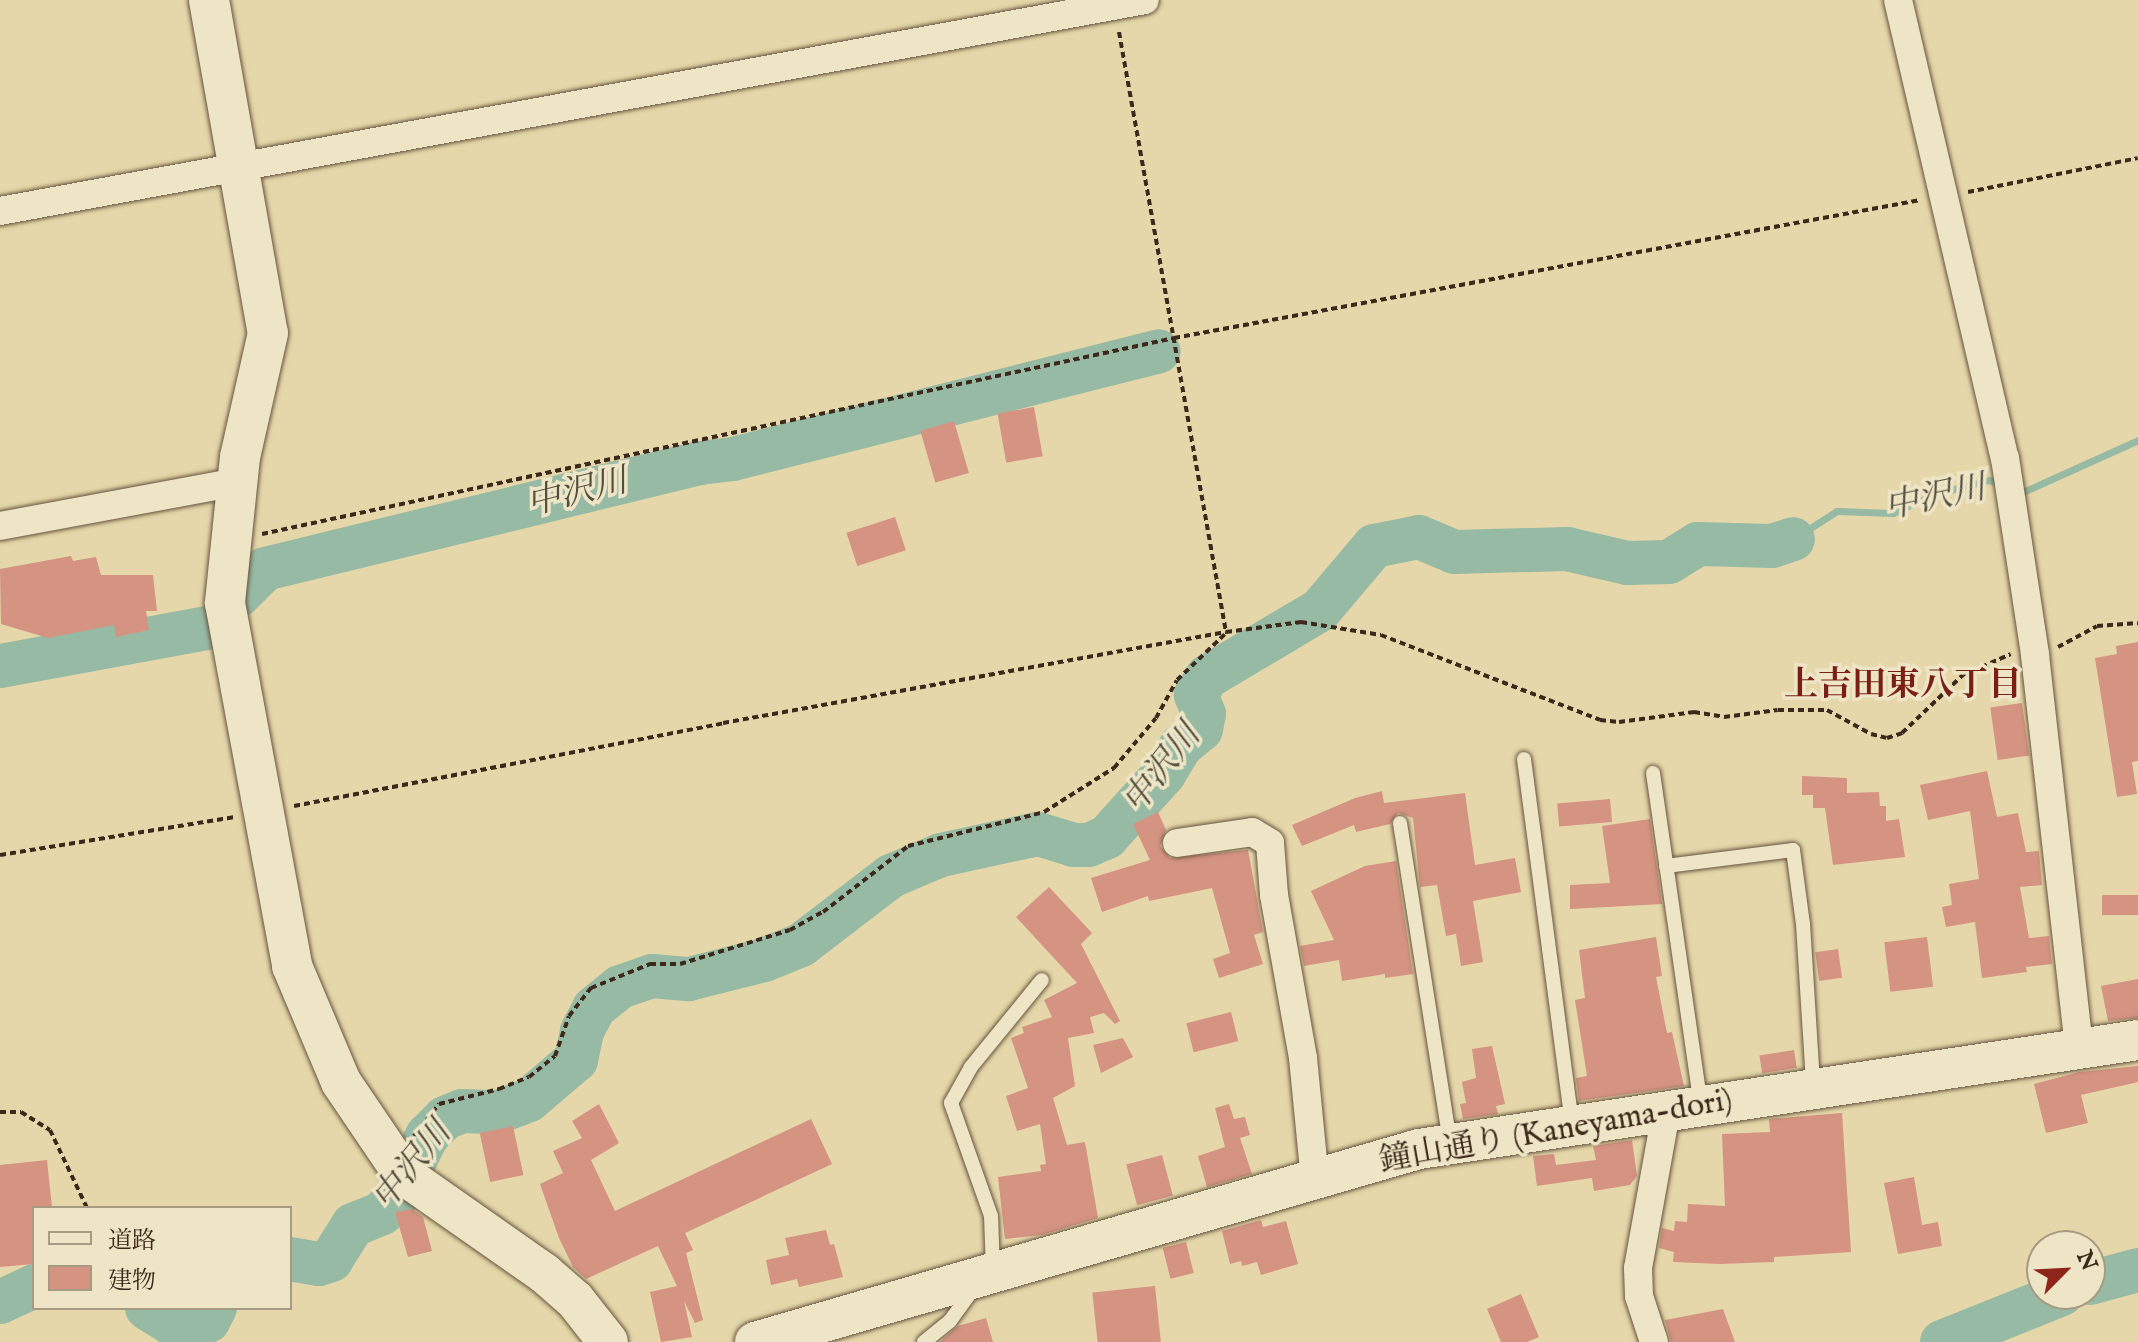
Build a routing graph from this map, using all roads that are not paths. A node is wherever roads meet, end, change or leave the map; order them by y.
1 (209, 0) edge
2 (1145, 0) edge
3 (1898, 0) edge
4 (239, 167) junction
5 (0, 211) edge
6 (237, 482) junction
7 (0, 526) edge
8 (1524, 759) dead end
9 (1653, 773) dead end
10 (1400, 823) dead end
11 (1177, 843) dead end
12 (1666, 866) junction
13 (1042, 980) dead end
14 (2138, 1040) edge
15 (2079, 1049) junction
16 (1813, 1089) junction
17 (1684, 1109) junction
18 (1572, 1126) junction
19 (1451, 1145) junction
20 (1315, 1180) junction
21 (986, 1275) junction
22 (816, 1333) edge
23 (608, 1342) edge
24 (755, 1342) edge
25 (924, 1342) edge
26 (1654, 1342) edge

1 - 4 street
2 - 4 street
3 - 15 street
4 - 5 street
4 - 6 street
6 - 7 street
6 - 23 street
8 - 18 lane
9 - 12 lane
10 - 19 lane
11 - 20 street
12 - 16 lane
12 - 17 lane
13 - 21 lane
14 - 15 street, 鐘山通り (Kaneyama-dori)
15 - 16 street, 鐘山通り (Kaneyama-dori)
16 - 17 street, 鐘山通り (Kaneyama-dori)
17 - 18 street, 鐘山通り (Kaneyama-dori)
17 - 26 street
18 - 19 street, 鐘山通り (Kaneyama-dori)
19 - 20 street, 鐘山通り (Kaneyama-dori)
20 - 21 street, 鐘山通り (Kaneyama-dori)
21 - 22 street, 鐘山通り (Kaneyama-dori)
21 - 25 lane
22 - 24 street, 鐘山通り (Kaneyama-dori)

